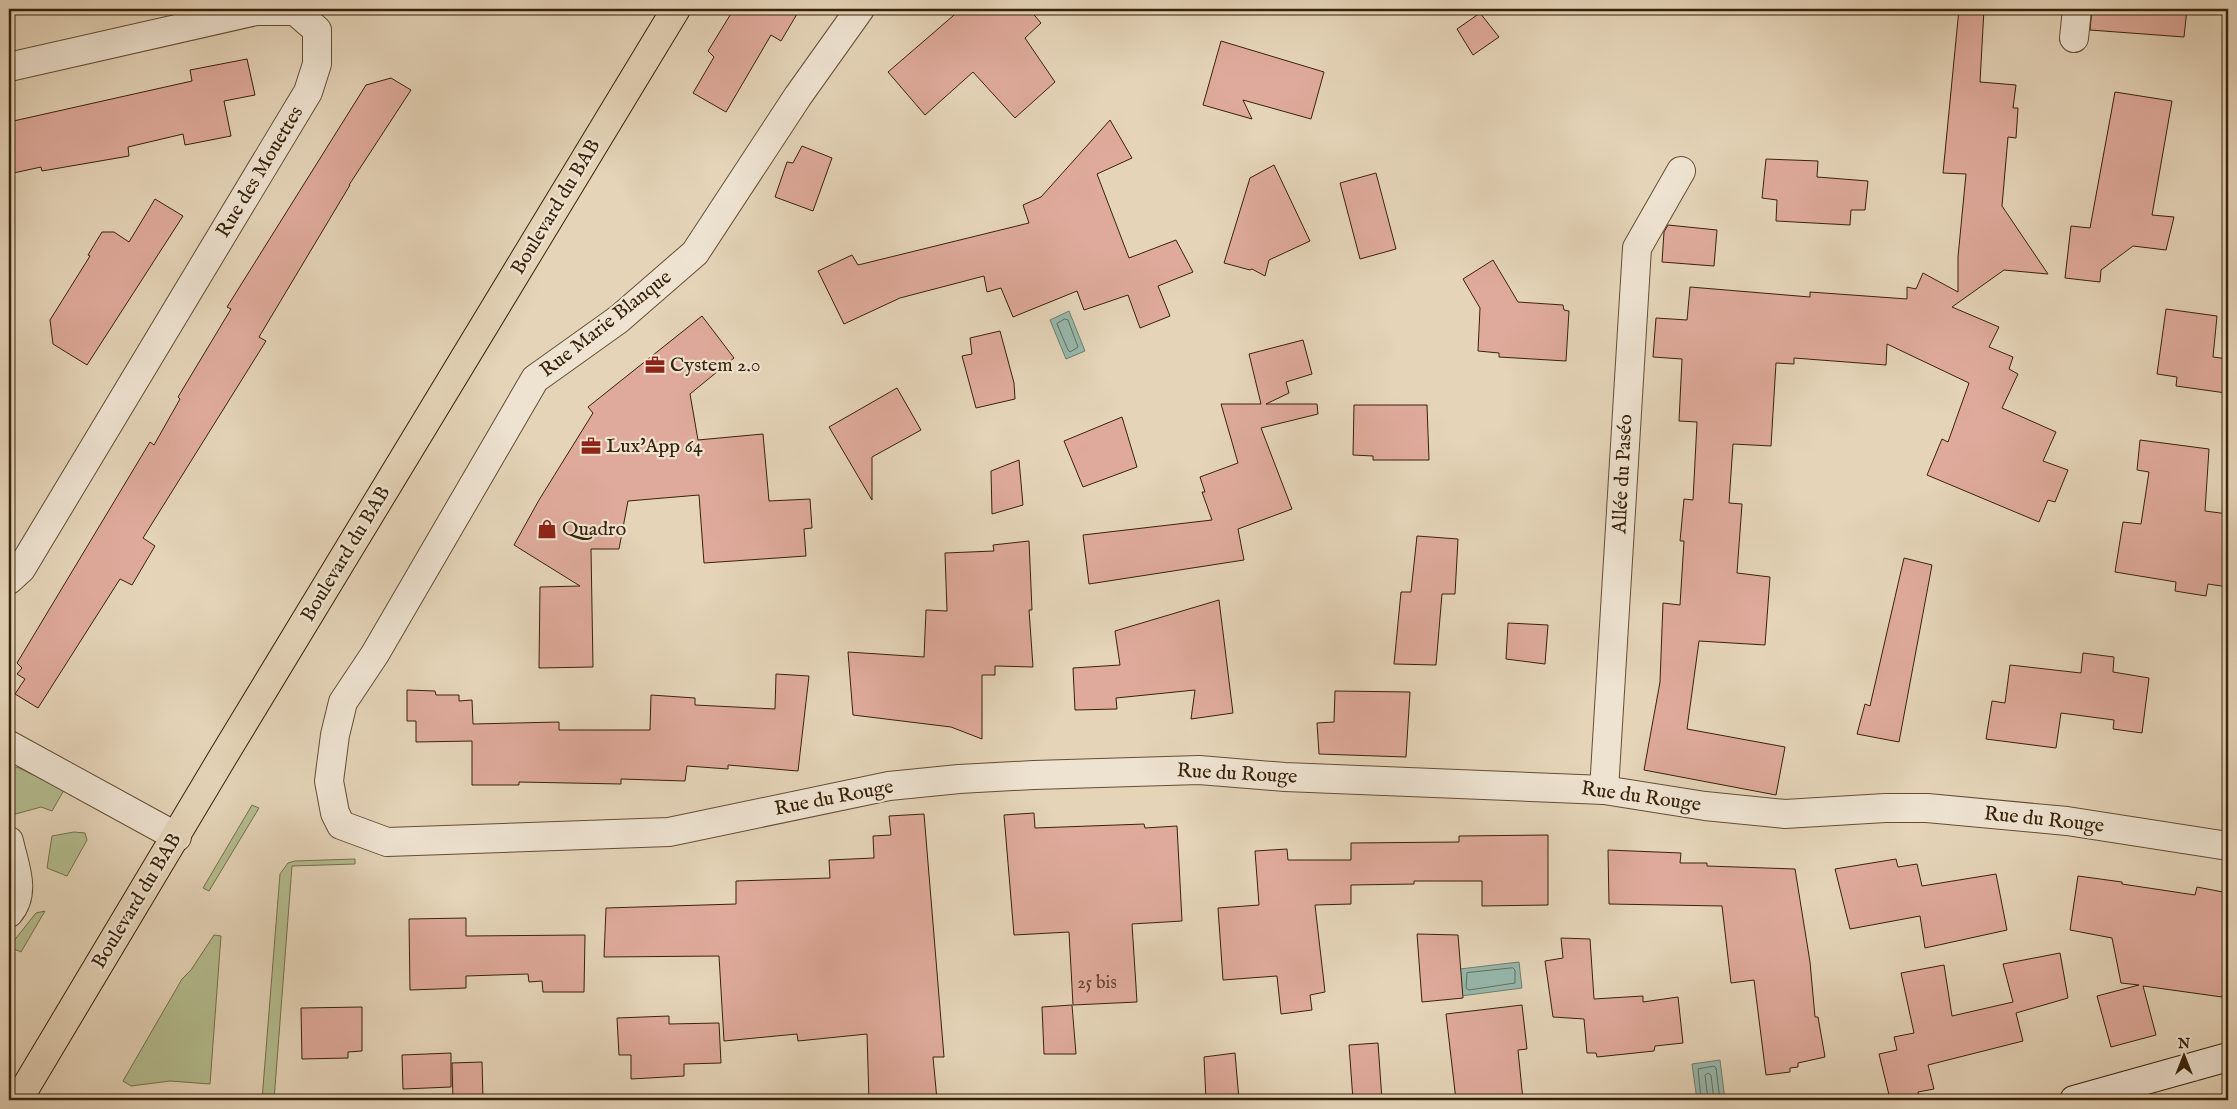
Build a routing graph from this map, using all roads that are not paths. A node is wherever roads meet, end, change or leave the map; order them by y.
1 (676, 9) edge
2 (860, 9) edge
3 (2077, 9) edge
4 (2074, 38) dead end
5 (9, 67) edge
6 (1681, 171) dead end
7 (9, 580) edge
8 (335, 735) joint
9 (9, 745) edge
10 (1604, 790) junction
11 (177, 837) junction
12 (9, 841) edge
13 (2228, 846) edge
14 (9, 913) edge
15 (2228, 1057) edge
16 (18, 1100) edge
17 (2074, 1100) edge

1 - 11 main road, Boulevard du BAB
2 - 8 street, Rue Marie Blanque
3 - 4 street
5 - 7 street, Rue des Mouettes
6 - 10 street, Allée du Paséo
8 - 10 street, Rue du Rouge
9 - 11 street
10 - 13 street, Rue du Rouge
11 - 16 main road, Boulevard du BAB
12 - 14 street
15 - 17 street

